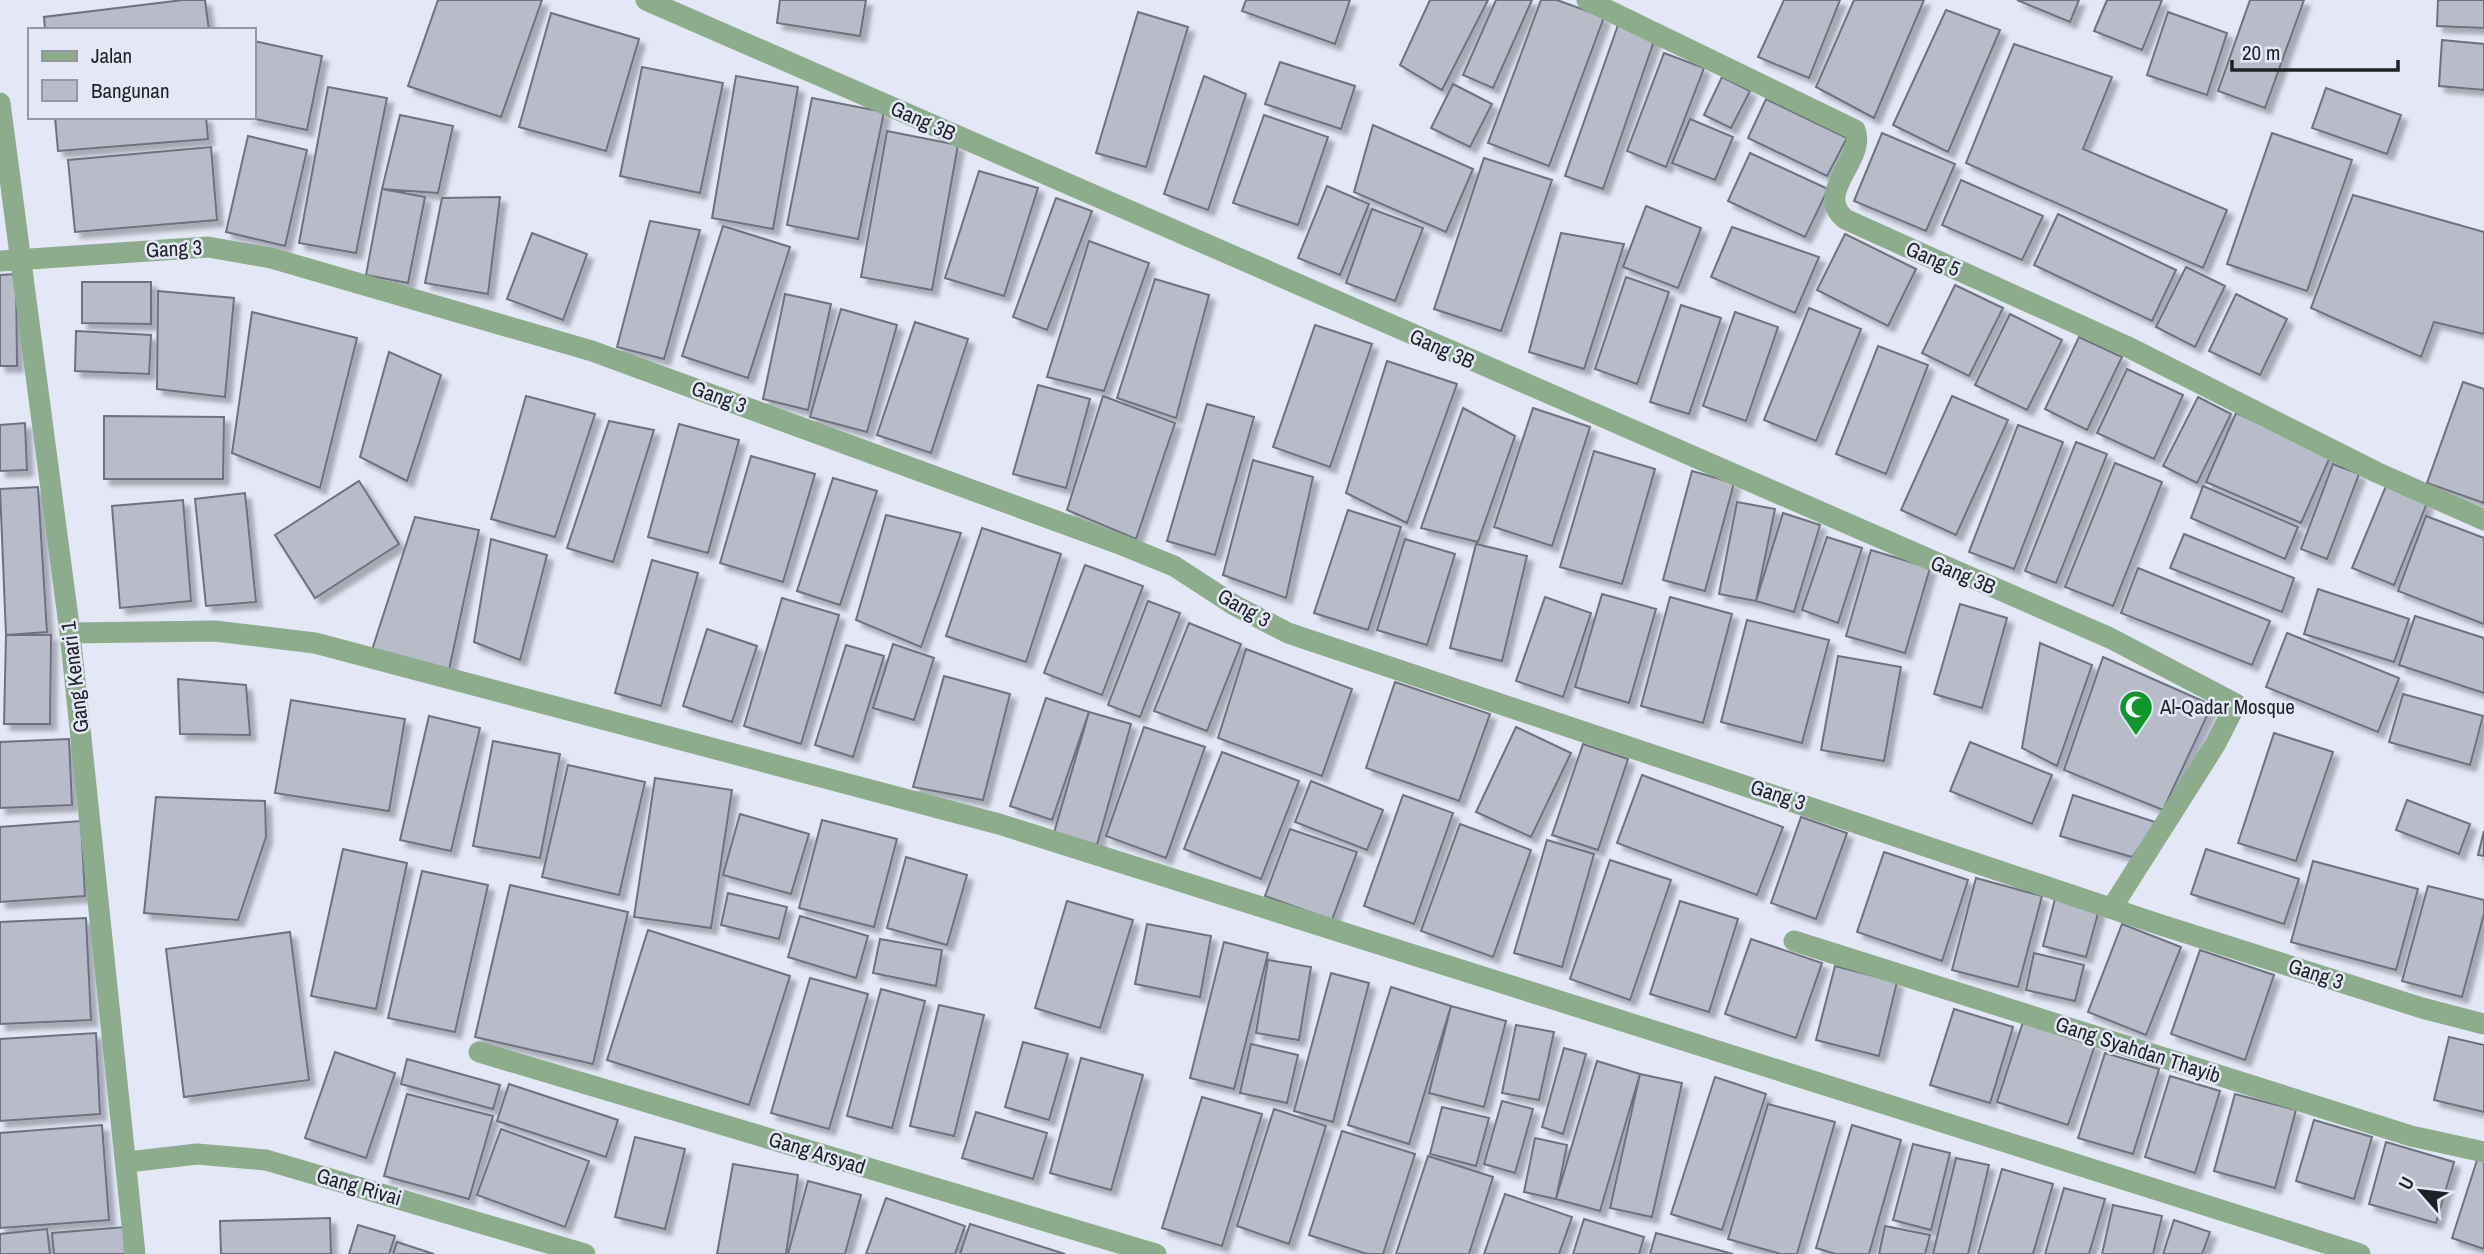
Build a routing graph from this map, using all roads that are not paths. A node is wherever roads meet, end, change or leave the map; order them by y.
1 (646, 0) edge
2 (1587, 0) edge
3 (0, 103) edge
4 (23, 258) junction
5 (0, 261) edge
6 (2484, 520) edge
7 (70, 634) junction
8 (2113, 906) junction
9 (1794, 941) dead end
10 (2484, 1024) edge
11 (479, 1052) dead end
12 (2484, 1152) edge
13 (128, 1162) junction
14 (135, 1254) edge
15 (585, 1254) edge
16 (1156, 1254) edge
17 (2360, 1254) edge

1 - 8 street, Gang 3B
2 - 6 street, Gang 5
3 - 4 street, Gang Kenari 1
4 - 5 street, Gang 3
4 - 7 street, Gang Kenari 1
4 - 8 street, Gang 3
7 - 13 street, Gang Kenari 1
7 - 17 street
8 - 10 street, Gang 3
9 - 12 street, Gang Syahdan Thayib
11 - 16 street, Gang Arsyad
13 - 14 street, Gang Kenari 1
13 - 15 street, Gang Rivai

